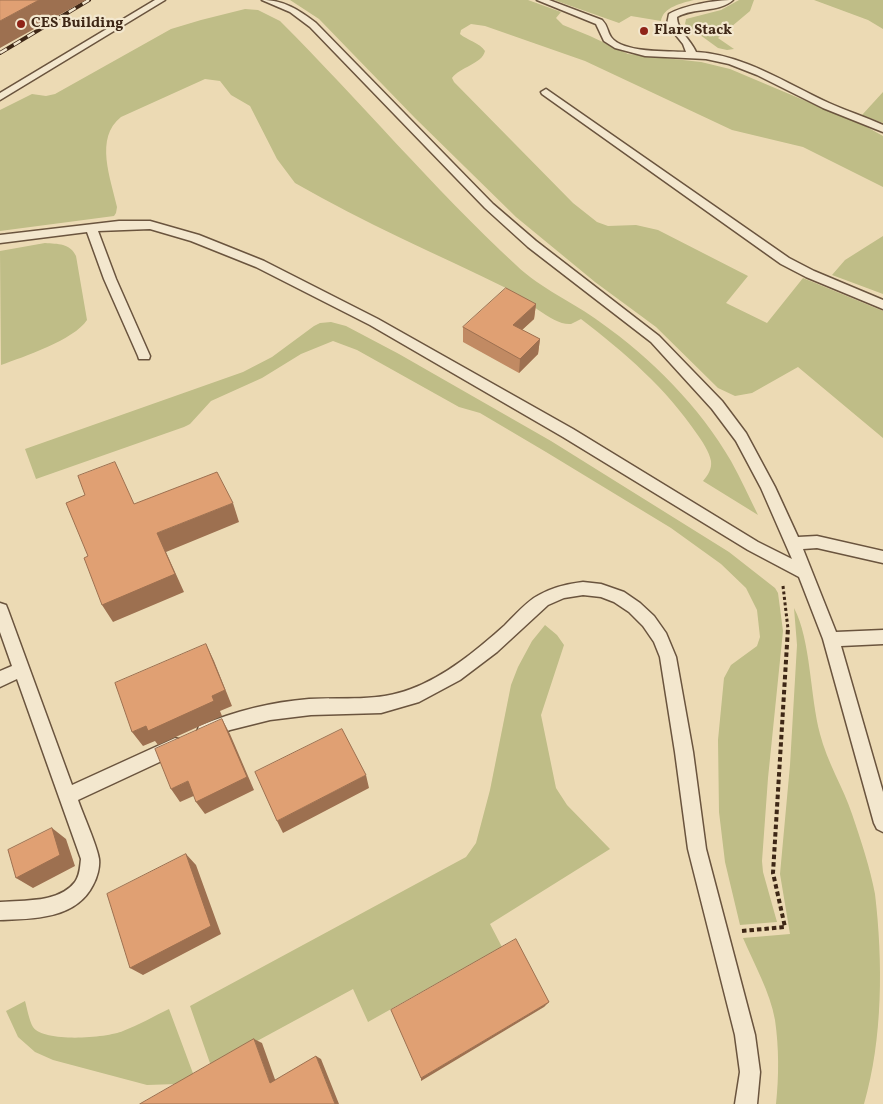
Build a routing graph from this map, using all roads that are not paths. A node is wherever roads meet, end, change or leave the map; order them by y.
1 (161, 0) edge
2 (266, 0) edge
3 (541, 0) edge
4 (729, 0) edge
5 (692, 55) junction
6 (546, 92) dead end
7 (0, 97) edge
8 (883, 129) edge
9 (91, 228) junction
10 (0, 239) edge
11 (883, 305) edge
12 (144, 356) dead end
13 (793, 543) junction
14 (883, 557) edge
15 (805, 573) junction
16 (0, 610) edge
17 (883, 637) edge
18 (831, 639) junction
19 (20, 670) junction
20 (0, 679) edge
21 (67, 796) junction
22 (883, 823) edge
23 (0, 911) edge
24 (746, 1104) edge

1 - 7 lane
2 - 13 lane
3 - 5 lane
4 - 5 lane
5 - 8 lane
6 - 11 lane
9 - 10 lane
9 - 12 lane
9 - 15 lane
13 - 14 lane
13 - 15 lane
15 - 18 lane
16 - 19 lane
17 - 18 lane
18 - 22 lane
19 - 20 lane
19 - 21 lane
21 - 23 lane
21 - 24 lane

